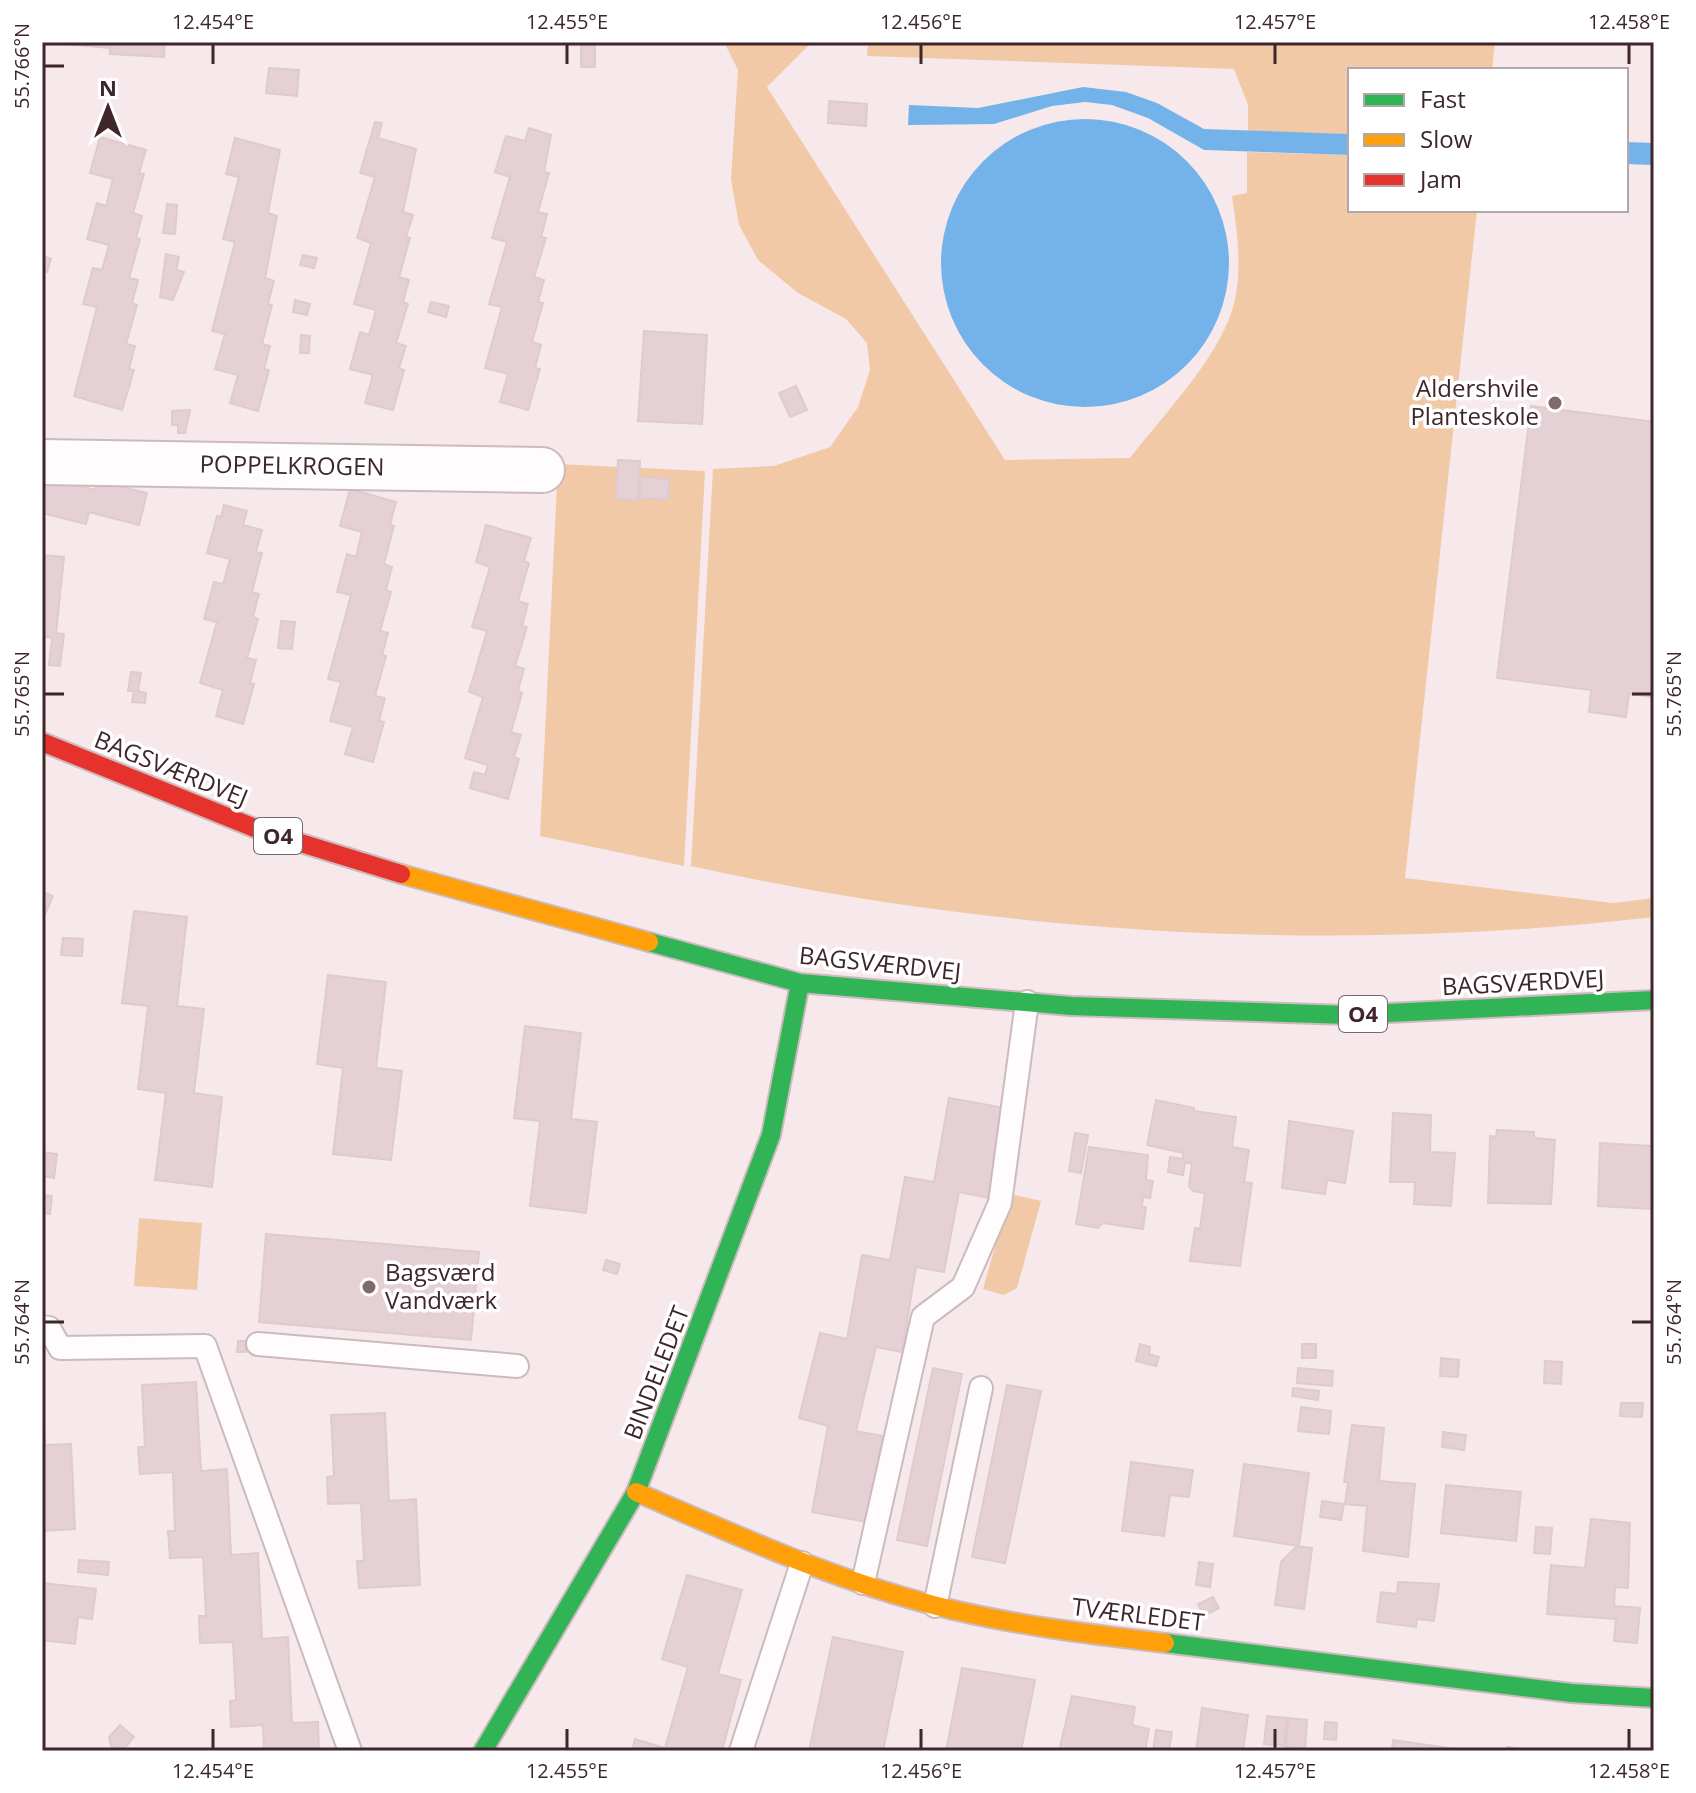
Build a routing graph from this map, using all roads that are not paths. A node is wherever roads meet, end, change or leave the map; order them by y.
1 (42, 462) edge
2 (542, 470) dead end
3 (42, 742) edge
4 (800, 983) junction
5 (1654, 1000) edge
6 (1027, 1002) junction
7 (42, 1327) edge
8 (258, 1344) dead end
9 (517, 1366) dead end
10 (981, 1388) dead end
11 (636, 1492) junction
12 (802, 1563) junction
13 (863, 1583) junction
14 (935, 1606) junction
15 (1654, 1698) edge
16 (350, 1751) edge
17 (483, 1751) edge
18 (741, 1751) edge

1 - 2 street, POPPELKROGEN
3 - 4 street, BAGSVÆRDVEJ / O4
4 - 6 street, BAGSVÆRDVEJ / O4
4 - 11 street, BINDELEDET
5 - 6 street, BAGSVÆRDVEJ / O4
6 - 13 lane
7 - 16 lane
8 - 9 lane
10 - 14 lane
11 - 12 street, TVÆRLEDET
11 - 17 street, BINDELEDET
12 - 13 street, TVÆRLEDET
12 - 18 lane
13 - 14 street, TVÆRLEDET
14 - 15 street, TVÆRLEDET

